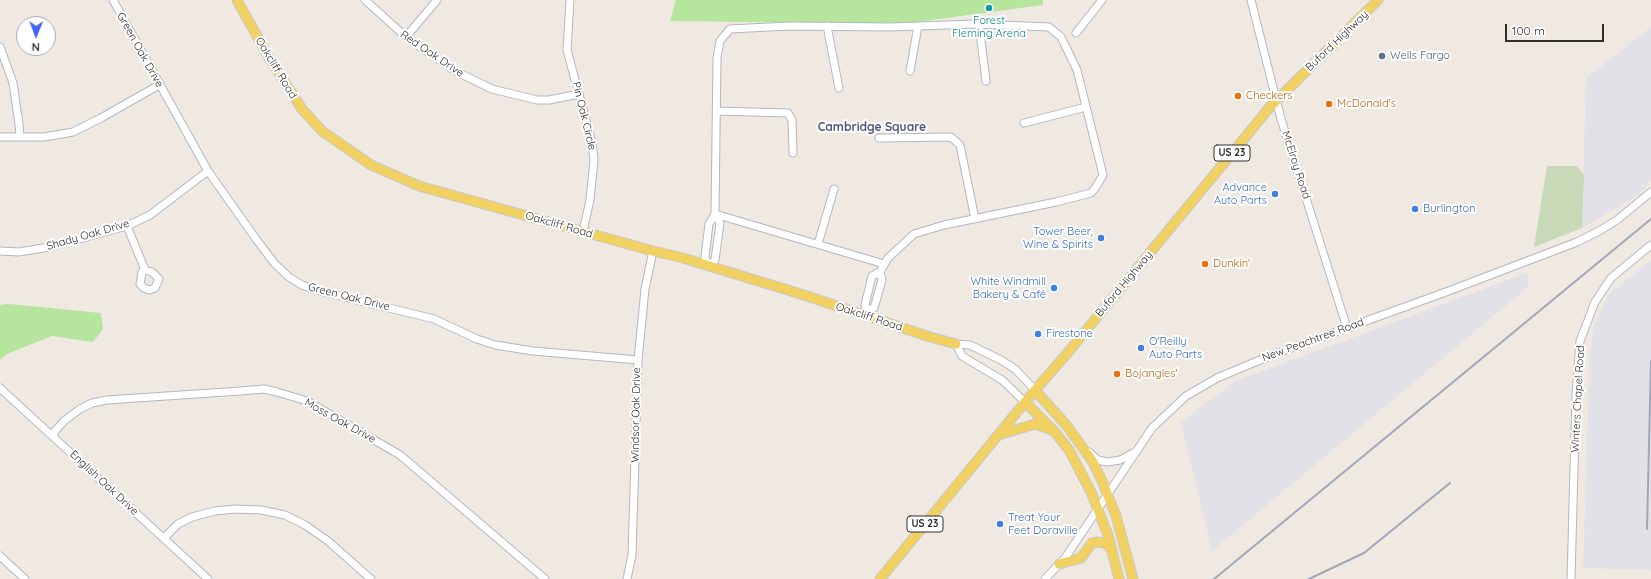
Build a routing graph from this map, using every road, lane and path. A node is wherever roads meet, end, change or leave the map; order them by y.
1 (113, 0) edge
2 (237, 0) edge
3 (364, 0) edge
4 (437, 0) edge
5 (570, 0) edge
6 (1102, 0) edge
7 (1251, 0) edge
8 (1378, 0) edge
9 (979, 25) junction
10 (827, 26) junction
11 (918, 26) junction
12 (1076, 33) dead end
13 (406, 37) junction
14 (0, 46) edge
15 (910, 71) dead end
16 (986, 81) dead end
17 (159, 85) junction
18 (839, 88) dead end
19 (579, 94) junction
20 (1276, 101) junction
21 (1086, 107) junction
22 (717, 111) junction
23 (1024, 123) dead end
24 (20, 136) junction
25 (0, 137) edge
26 (879, 138) dead end
27 (793, 153) dead end
28 (208, 171) junction
29 (834, 189) dead end
30 (1651, 192) edge
31 (715, 214) junction
32 (975, 218) junction
33 (126, 226) junction
34 (583, 231) junction
35 (818, 244) junction
36 (1651, 245) edge
37 (0, 251) edge
38 (653, 251) junction
39 (884, 264) junction
40 (708, 266) junction
41 (145, 270) dead end
42 (867, 313) junction
43 (1347, 328) junction
44 (956, 344) junction
45 (638, 360) junction
46 (0, 388) edge
47 (1035, 390) junction
48 (1025, 402) junction
49 (1054, 431) junction
50 (998, 435) junction
51 (53, 436) junction
52 (1082, 445) junction
53 (1135, 452) junction
54 (1107, 494) junction
55 (1097, 508) junction
56 (164, 538) junction
57 (1112, 550) junction
58 (0, 556) edge
59 (1058, 564) junction
60 (25, 579) edge
61 (208, 579) edge
62 (371, 579) edge
63 (545, 579) edge
64 (626, 579) edge
65 (880, 579) edge
66 (1046, 579) edge
67 (1120, 579) edge
68 (1133, 579) edge
69 (1571, 579) edge

1 - 17 street, Green Oak Drive
2 - 34 main road, Oakcliff Road
3 - 13 street, Red Oak Drive
4 - 13 street
5 - 19 street, Pin Oak Circle
6 - 12 street
7 - 20 street, McElroy Road
8 - 20 main road, Buford Highway / US 23
9 - 11 street
9 - 16 street
9 - 21 street
10 - 11 street
10 - 18 street
10 - 22 street
11 - 15 street
13 - 19 street, Red Oak Drive
14 - 24 street
17 - 24 street
17 - 28 street, Green Oak Drive
19 - 34 street, Pin Oak Circle
20 - 43 street, McElroy Road
20 - 47 main road, Buford Highway / US 23
21 - 23 street
21 - 32 street
22 - 27 street
22 - 31 street
24 - 25 street
26 - 32 street
28 - 33 street, Shady Oak Drive
28 - 45 street, Green Oak Drive
29 - 35 street
30 - 43 street, New Peachtree Road
31 - 35 street
31 - 40 street
31 - 40 street
32 - 39 street
33 - 37 street, Shady Oak Drive
33 - 41 street
34 - 38 main road, Oakcliff Road
35 - 39 street
36 - 69 street, Winters Chapel Road
38 - 40 main road, Oakcliff Road
38 - 45 street, Windsor Oak Drive
39 - 42 street
40 - 42 main road, Oakcliff Road
42 - 44 main road, Oakcliff Road
43 - 53 street, New Peachtree Road
44 - 47 street, Oakcliff Road
44 - 48 street
45 - 64 street, Windsor Oak Drive
46 - 51 street, English Oak Drive
47 - 48 main road, Buford Highway / US 23
47 - 52 main road, Oakcliff Road
48 - 49 main road
48 - 50 main road, Buford Highway / US 23
49 - 50 main road
49 - 55 main road
50 - 65 main road, Buford Highway / US 23
51 - 56 street, English Oak Drive
51 - 63 street, Moss Oak Drive
52 - 53 street
52 - 54 main road, Oakcliff Road
53 - 54 street, New Peachtree Road
54 - 55 street, New Peachtree Road
54 - 68 main road, Oakcliff Road
55 - 57 main road
55 - 59 street, New Peachtree Road
56 - 61 street, English Oak Drive
56 - 62 street
57 - 59 main road
57 - 67 main road
58 - 60 street
59 - 66 street, New Peachtree Road

